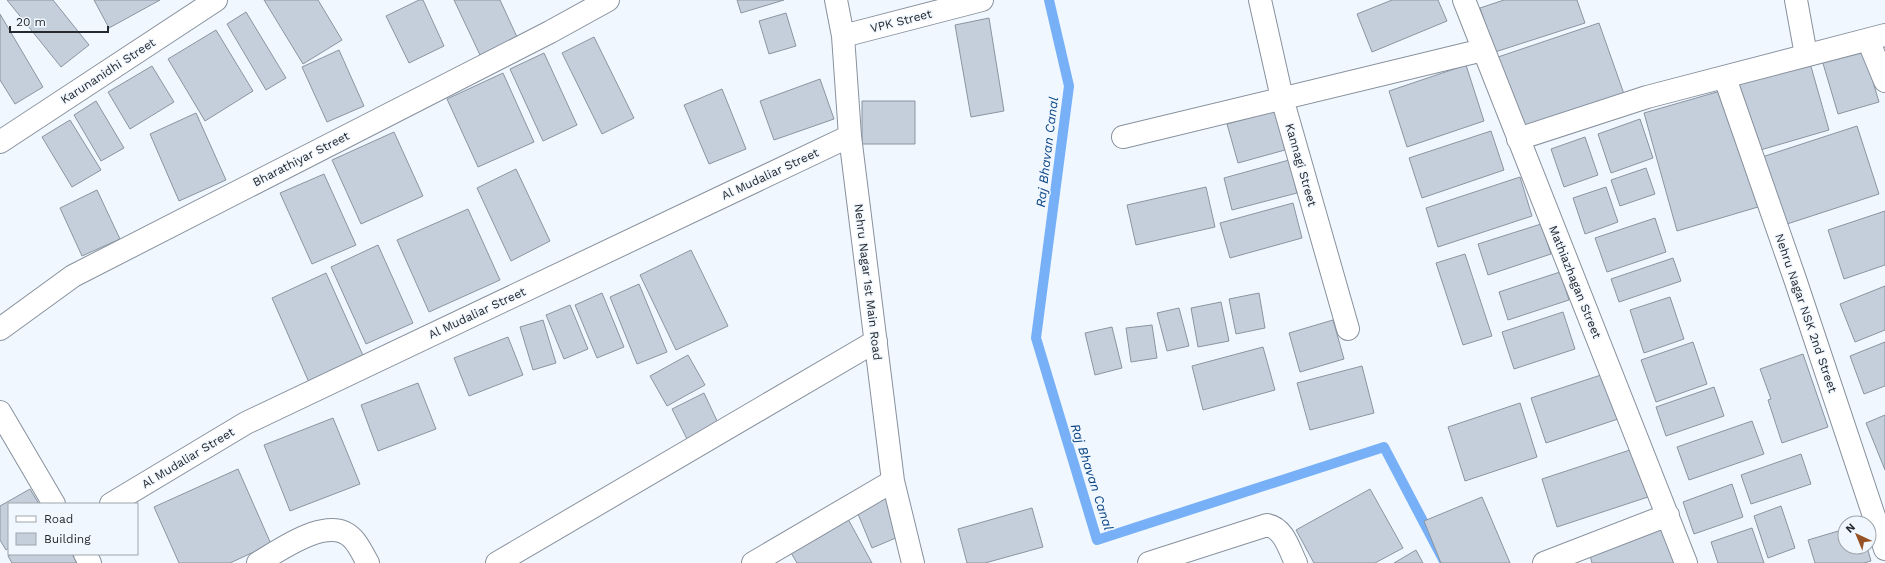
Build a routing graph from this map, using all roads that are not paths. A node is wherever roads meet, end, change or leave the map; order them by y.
1 (216, 0) edge
2 (608, 0) edge
3 (836, 0) edge
4 (982, 0) edge
5 (1260, 0) edge
6 (1464, 0) edge
7 (1796, 0) edge
8 (843, 36) junction
9 (1876, 37) edge
10 (1483, 50) junction
11 (1806, 55) junction
12 (1725, 78) junction
13 (1885, 81) edge
14 (1282, 98) junction
15 (850, 136) junction
16 (1123, 137) dead end
17 (1518, 139) junction
18 (0, 142) edge
19 (0, 329) edge
20 (1348, 329) dead end
21 (876, 341) junction
22 (0, 412) edge
23 (893, 481) junction
24 (53, 503) edge
25 (113, 503) edge
26 (1668, 514) junction
27 (1885, 549) edge
28 (258, 563) edge
29 (368, 563) edge
30 (497, 563) edge
31 (753, 563) edge
32 (913, 563) edge
33 (1149, 563) edge
34 (1296, 563) edge
35 (1544, 563) edge
36 (1686, 563) edge

1 - 18 street, Karunanidhi Street
2 - 19 street, Bharathiyar Street
3 - 8 street, Nehru Nagar 1st Main Road
4 - 8 street, VPK Street
5 - 14 street, Kannagi Street
6 - 10 street, Mathiazhagan Street
7 - 11 street
8 - 15 street, Nehru Nagar 1st Main Road
9 - 11 street
9 - 13 street
10 - 14 street
10 - 17 street, Mathiazhagan Street
11 - 12 street
12 - 17 street
12 - 27 street, Nehru Nagar NSK 2nd Street
14 - 16 street
14 - 20 street, Kannagi Street
15 - 21 street, Nehru Nagar 1st Main Road
15 - 25 street, Al Mudaliar Street
17 - 26 street, Mathiazhagan Street
21 - 23 street, Nehru Nagar 1st Main Road
21 - 30 street
22 - 24 street
23 - 31 street
23 - 32 street, Nehru Nagar 1st Main Road
26 - 35 street
26 - 36 street, Mathiazhagan Street
28 - 29 street
33 - 34 street

